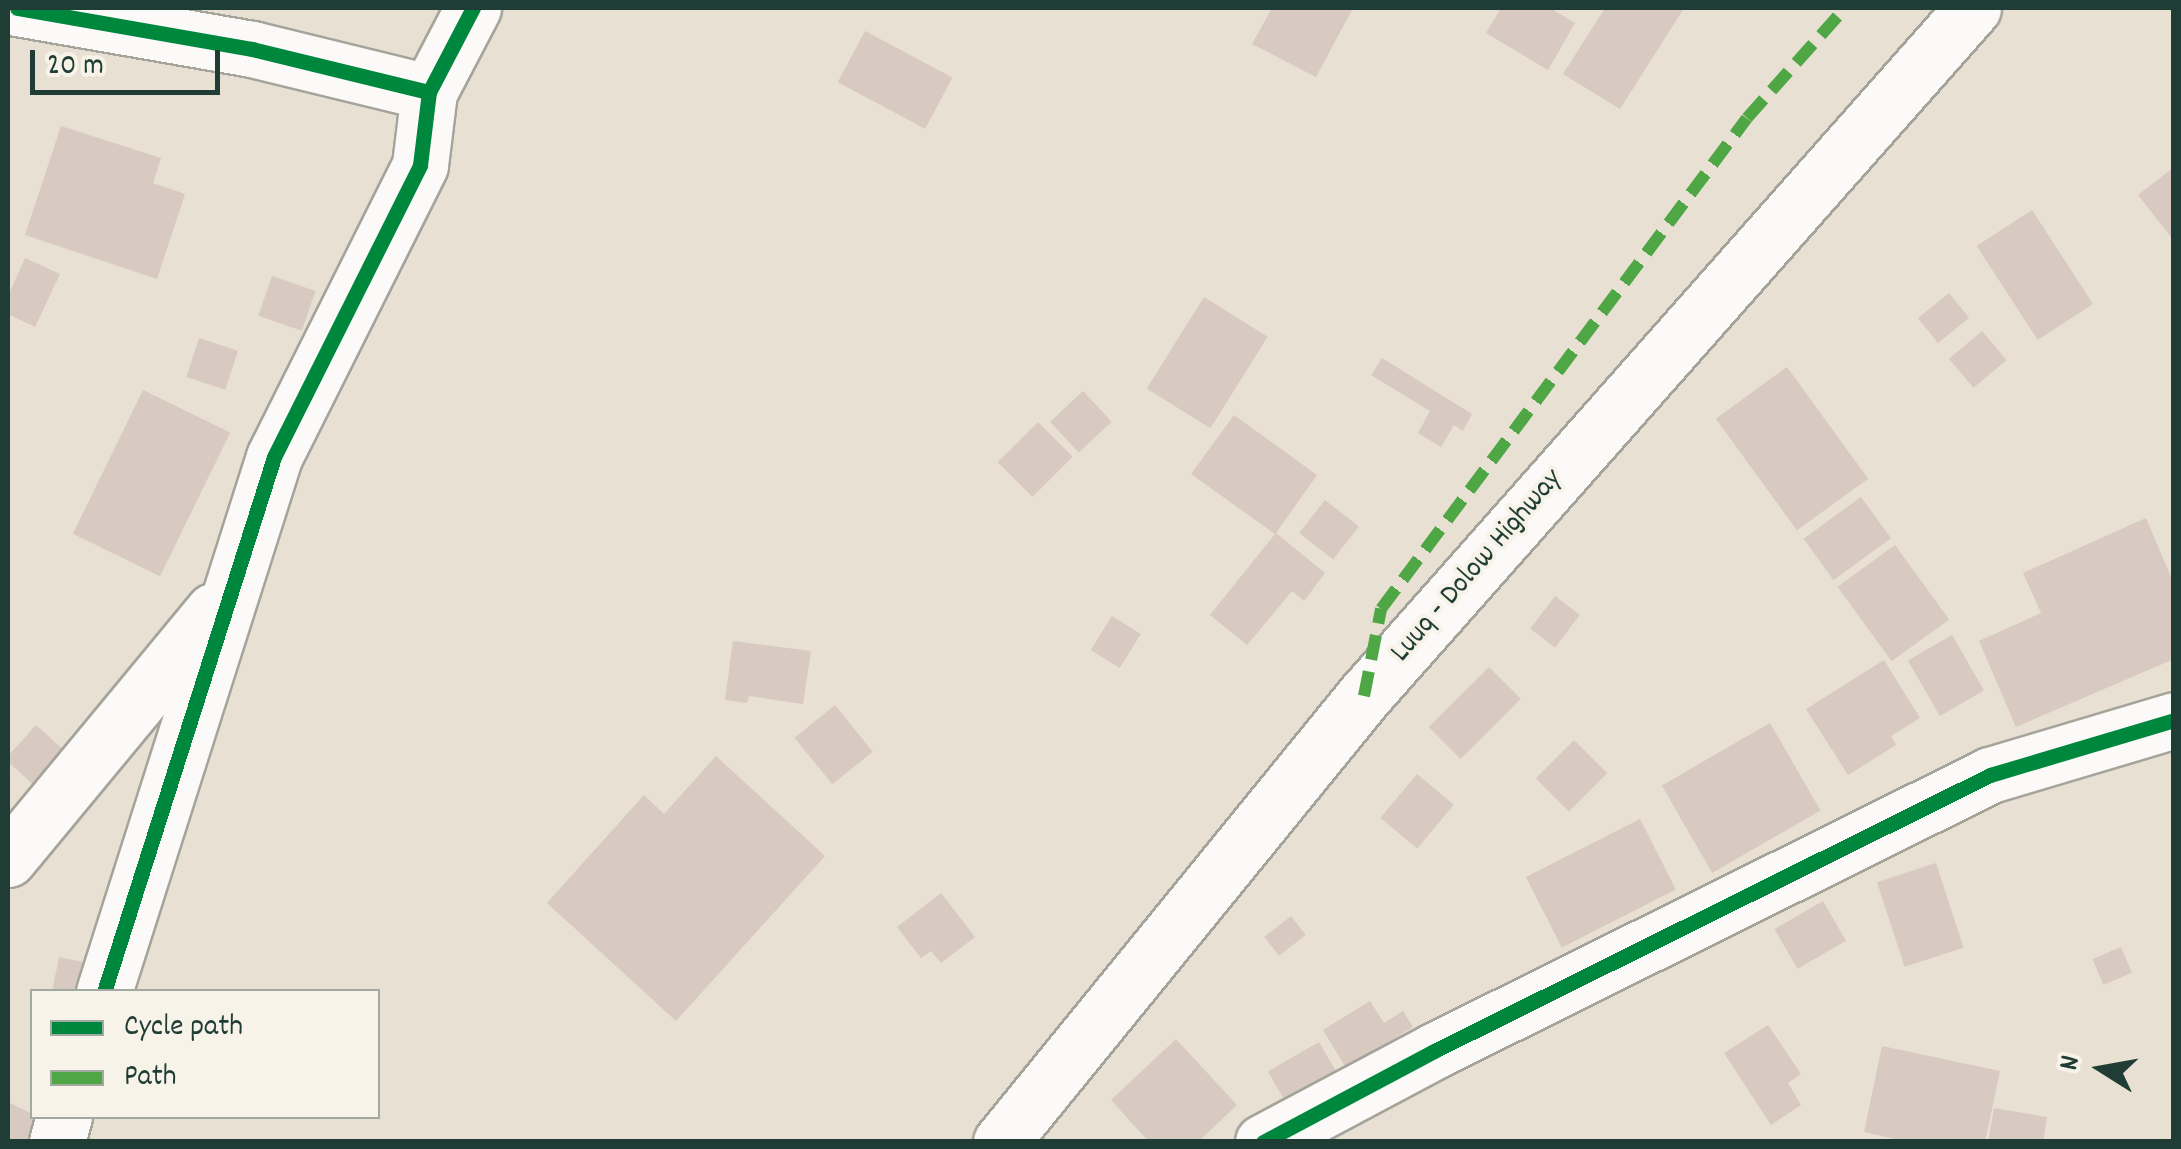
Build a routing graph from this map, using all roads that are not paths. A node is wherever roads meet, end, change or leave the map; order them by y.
1 (16, 8) edge
2 (473, 8) edge
3 (1974, 8) edge
4 (428, 92) junction
5 (232, 589) junction
6 (2174, 720) edge
7 (8, 859) edge
8 (105, 989) edge
9 (1001, 1142) edge
10 (1263, 1142) edge

1 - 4 street
2 - 4 street
3 - 9 street, Luuq - Dolow Highway
4 - 5 street
5 - 7 street
5 - 8 street
6 - 10 street

